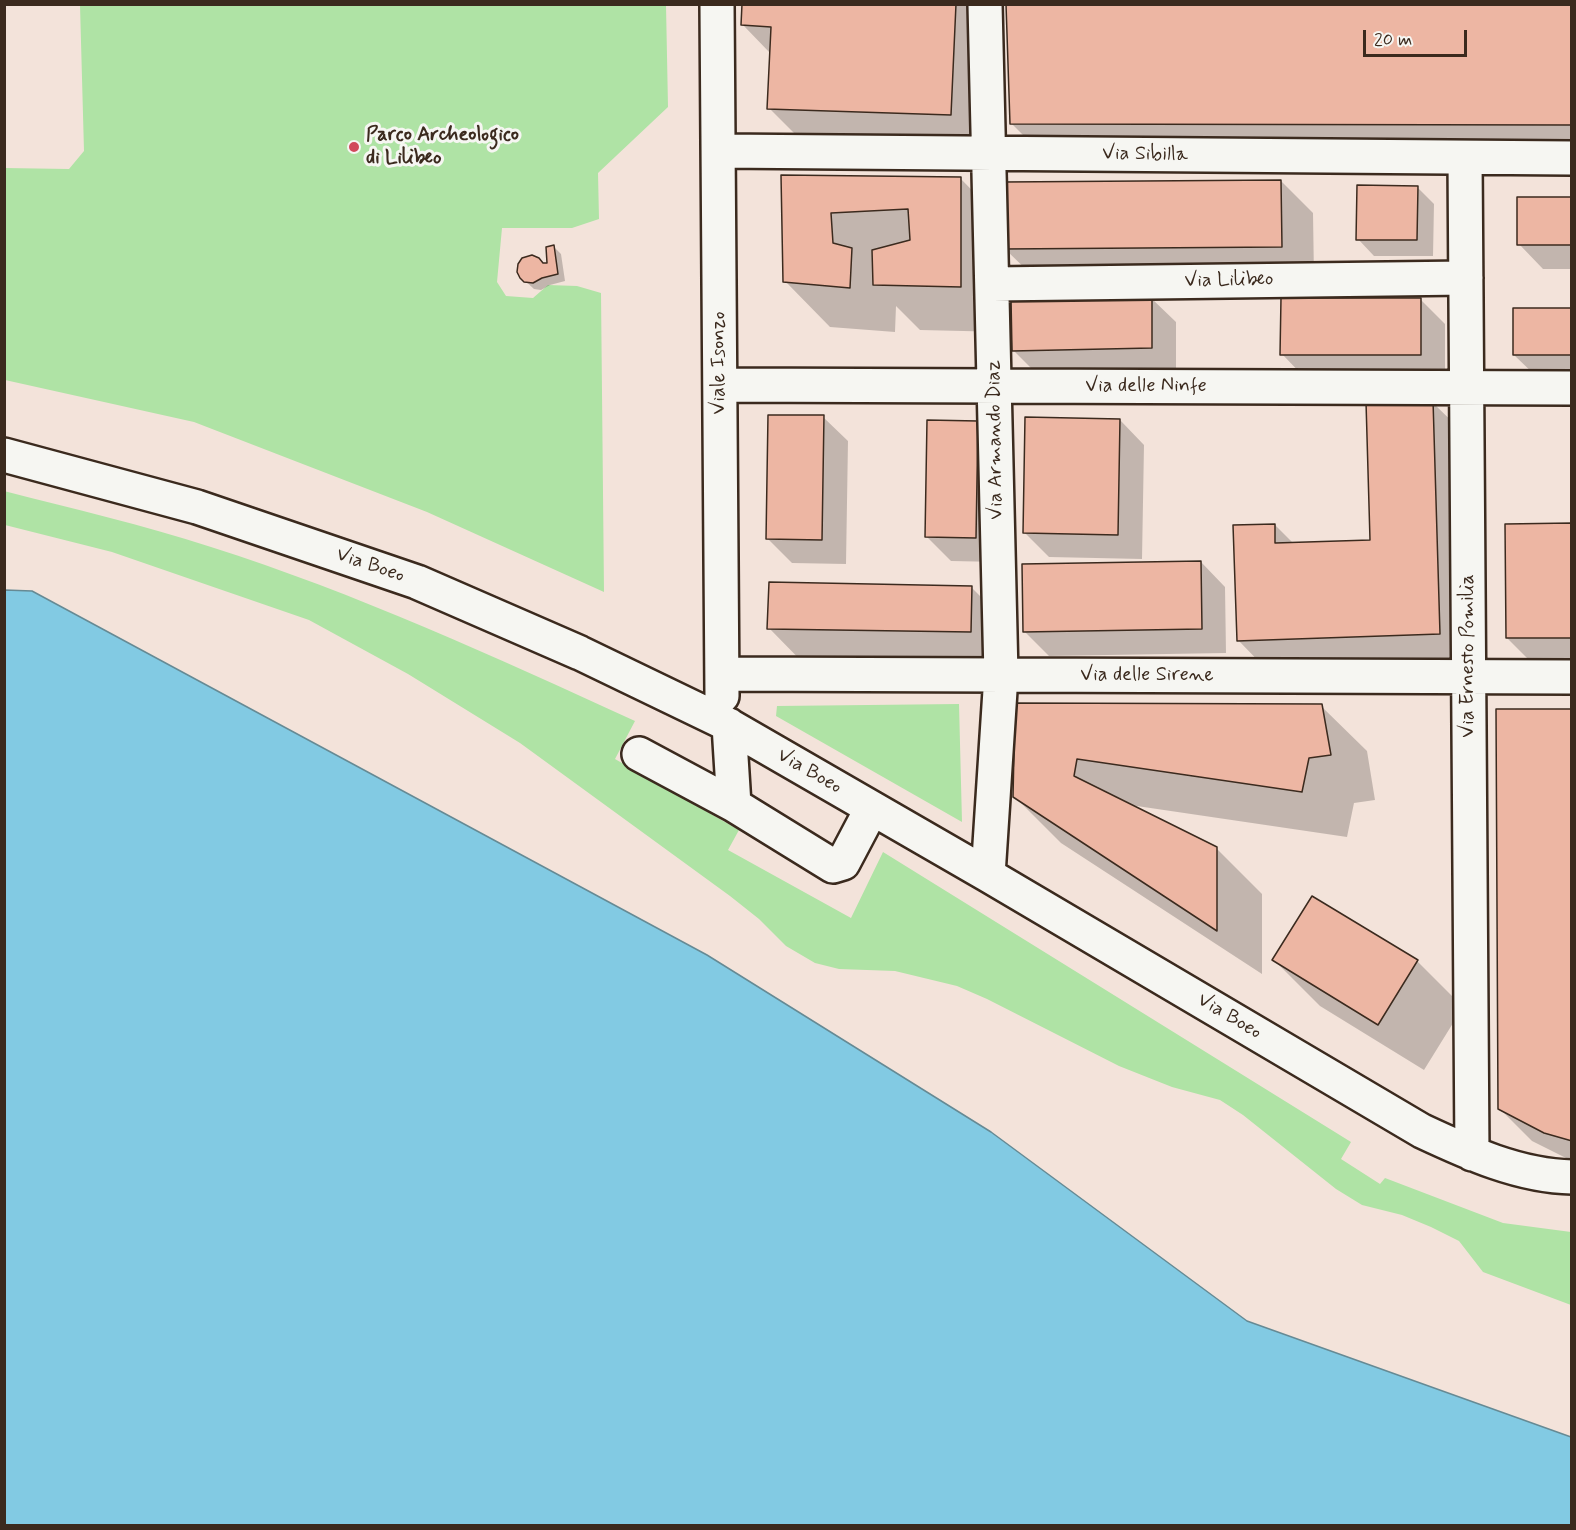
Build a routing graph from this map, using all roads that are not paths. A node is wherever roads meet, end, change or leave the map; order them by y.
1 (717, 4) edge
2 (985, 4) edge
3 (719, 151) junction
4 (990, 153) junction
5 (1465, 158) junction
6 (1572, 158) edge
7 (1466, 278) junction
8 (993, 284) junction
9 (720, 385) junction
10 (995, 386) junction
11 (1467, 388) junction
12 (1572, 388) edge
13 (4, 455) edge
14 (722, 674) junction
15 (1001, 675) junction
16 (1469, 677) junction
17 (1572, 677) edge
18 (726, 724) junction
19 (639, 754) dead end
20 (734, 805) junction
21 (872, 808) junction
22 (988, 875) junction
23 (1472, 1154) junction
24 (1572, 1177) edge

1 - 3 street, Viale Isonzo
2 - 4 street, Via Armando Diaz
3 - 4 street, Via Sibilla
3 - 9 street, Viale Isonzo
4 - 5 street, Via Sibilla
4 - 8 street, Via Armando Diaz
5 - 6 street, Via Sibilla
5 - 7 street, Via Ernesto Pomilia
7 - 8 street, Via Lilibeo
7 - 11 street, Via Ernesto Pomilia
8 - 10 street, Via Armando Diaz
9 - 10 street, Via delle Ninfe
9 - 14 street, Viale Isonzo
10 - 11 street, Via delle Ninfe
10 - 15 street, Via Armando Diaz
11 - 12 street, Via delle Ninfe
11 - 16 street, Via Ernesto Pomilia
13 - 18 street, Via Boeo
14 - 15 street, Via delle Sirene
14 - 18 street, Viale Isonzo
15 - 16 street, Via delle Sirene
15 - 22 street, Via Armando Diaz
16 - 17 street, Via delle Sirene
16 - 23 street, Via Ernesto Pomilia
18 - 20 street, Viale Isonzo
18 - 21 street, Via Boeo
19 - 20 street
20 - 21 street
21 - 22 street, Via Boeo
22 - 23 street, Via Boeo
23 - 24 street, Via Boeo

